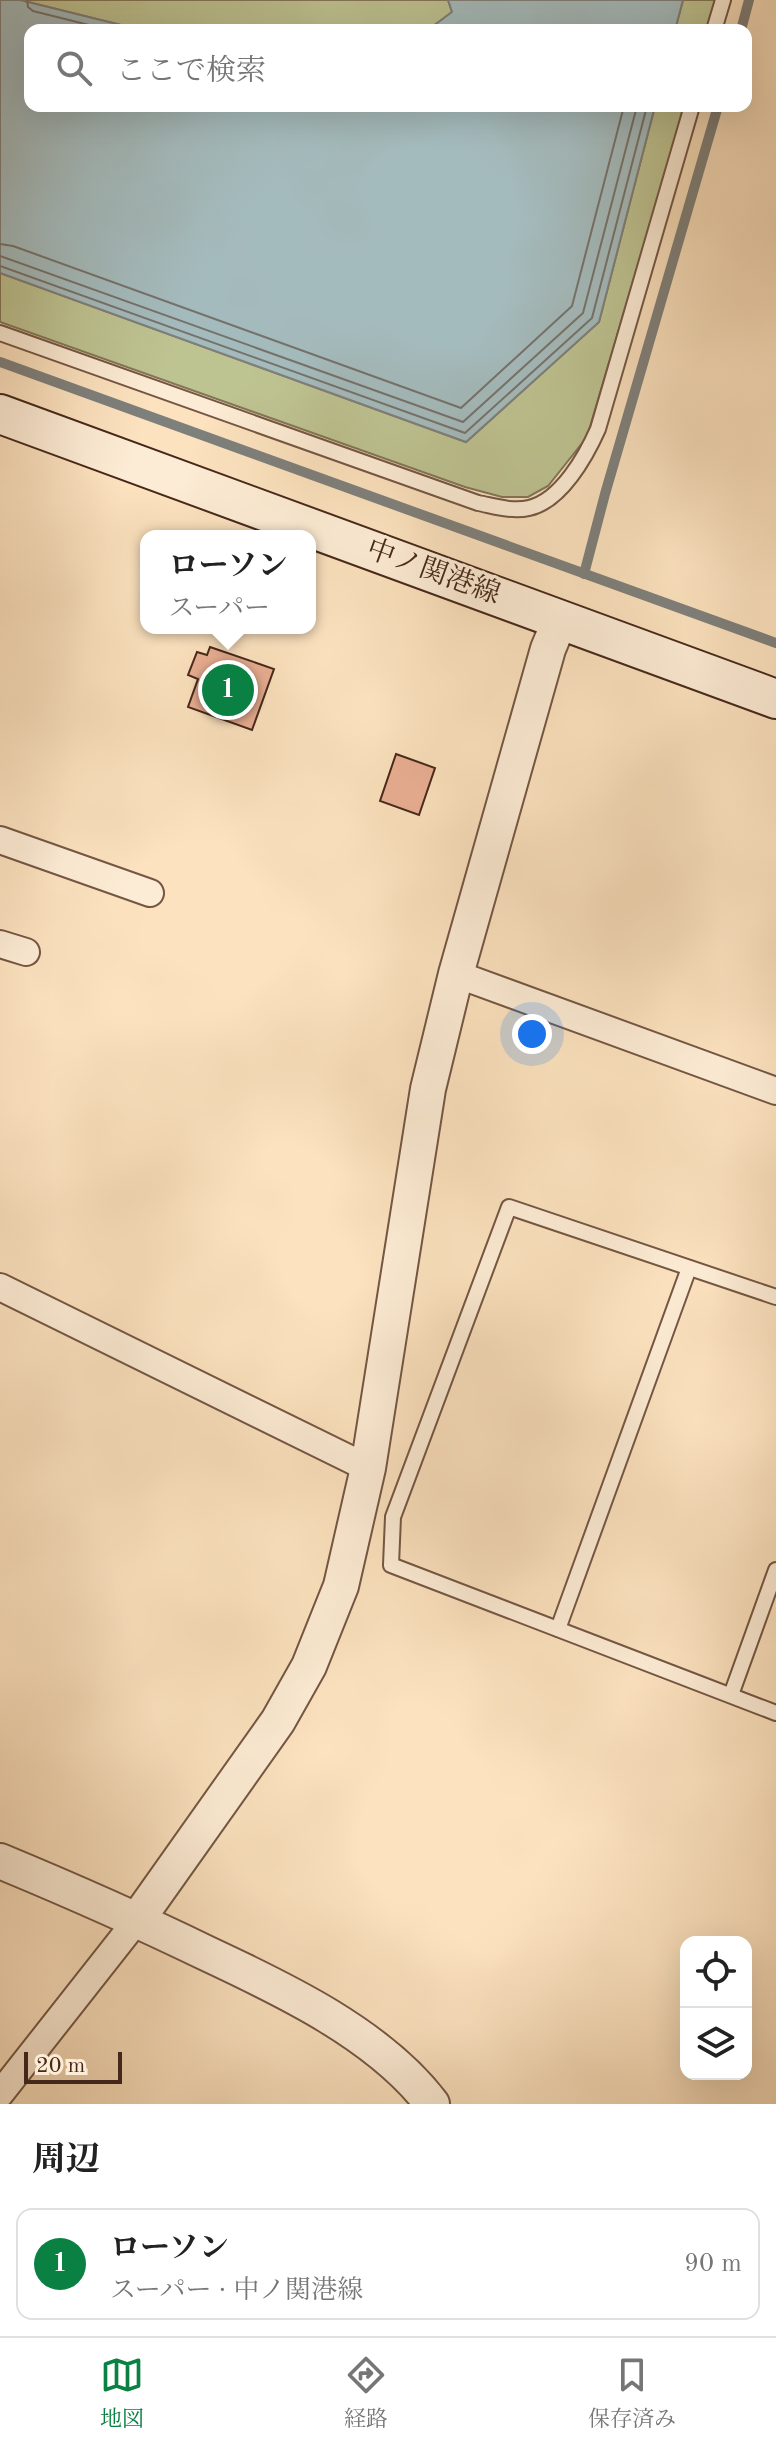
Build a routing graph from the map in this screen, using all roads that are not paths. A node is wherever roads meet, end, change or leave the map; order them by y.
1 (723, 0) edge
2 (716, 24) edge
3 (690, 112) edge
4 (0, 333) edge
5 (0, 414) edge
6 (315, 530) edge
7 (316, 530) edge
8 (560, 620) junction
9 (776, 699) edge
10 (0, 840) edge
11 (150, 893) dead end
12 (0, 944) edge
13 (26, 952) dead end
14 (456, 974) junction
15 (776, 1091) edge
16 (689, 1268) junction
17 (0, 1287) edge
18 (776, 1297) edge
19 (368, 1468) junction
20 (776, 1570) edge
21 (558, 1629) junction
22 (731, 1695) junction
23 (776, 1713) edge
24 (0, 1861) edge
25 (137, 1920) junction
26 (0, 2094) edge
27 (432, 2104) edge

1 - 2 lane
3 - 4 lane
5 - 6 main road, 中ノ関港線
7 - 8 main road, 中ノ関港線
8 - 9 main road, 中ノ関港線
8 - 14 street
10 - 11 street
12 - 13 street
14 - 15 street
14 - 19 street
16 - 18 lane
16 - 21 lane
16 - 21 lane
17 - 19 street
19 - 25 street
20 - 22 lane
21 - 22 lane
22 - 23 lane
24 - 25 street
25 - 26 street
25 - 27 street

